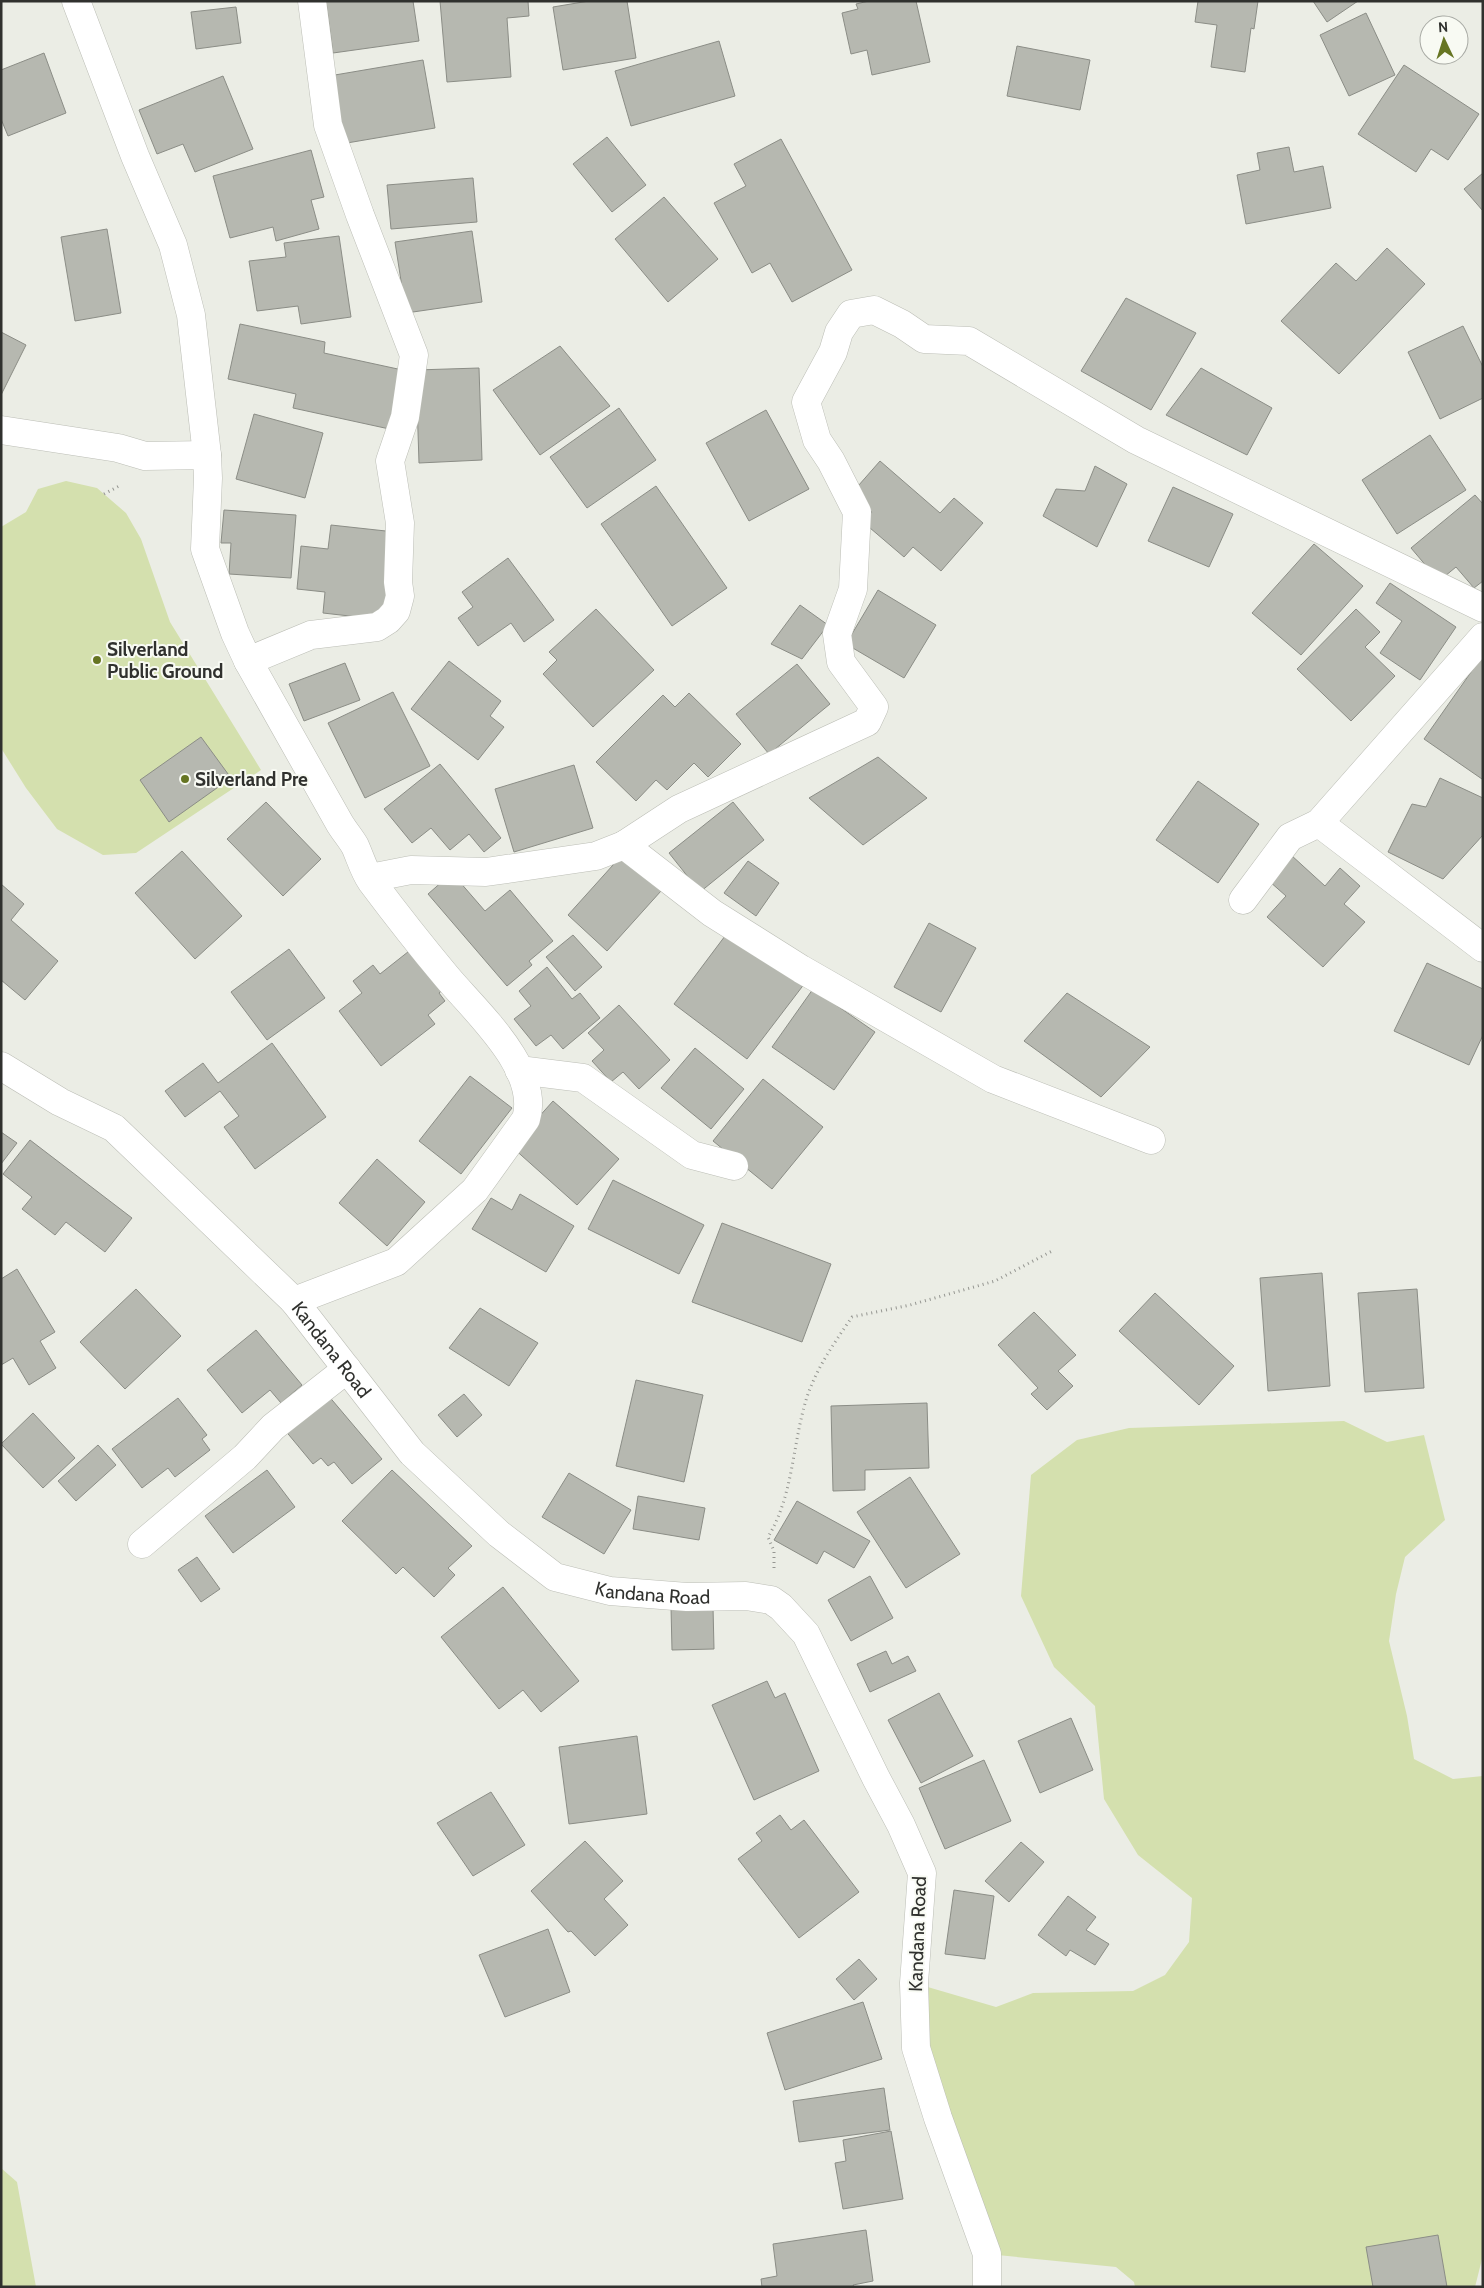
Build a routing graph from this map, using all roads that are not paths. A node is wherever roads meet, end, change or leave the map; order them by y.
1 (76, 1) edge
2 (312, 1) edge
3 (1, 430) edge
4 (207, 455) junction
5 (1483, 608) edge
6 (1483, 637) edge
7 (248, 661) junction
8 (1319, 822) junction
9 (624, 845) junction
10 (370, 878) junction
11 (1243, 900) dead end
12 (1483, 948) edge
13 (1, 1066) edge
14 (519, 1070) junction
15 (1150, 1140) dead end
16 (734, 1166) dead end
17 (294, 1302) junction
18 (346, 1369) junction
19 (142, 1544) dead end
20 (987, 2287) edge

1 - 4 street
2 - 7 street
3 - 4 street
4 - 7 street
5 - 9 street
6 - 8 street
7 - 10 street
8 - 11 street
8 - 12 street
9 - 10 street
9 - 15 street
10 - 14 street
13 - 17 street, Kandana Road
14 - 16 street
14 - 17 street
17 - 18 street, Kandana Road
18 - 19 street
18 - 20 street, Kandana Road

